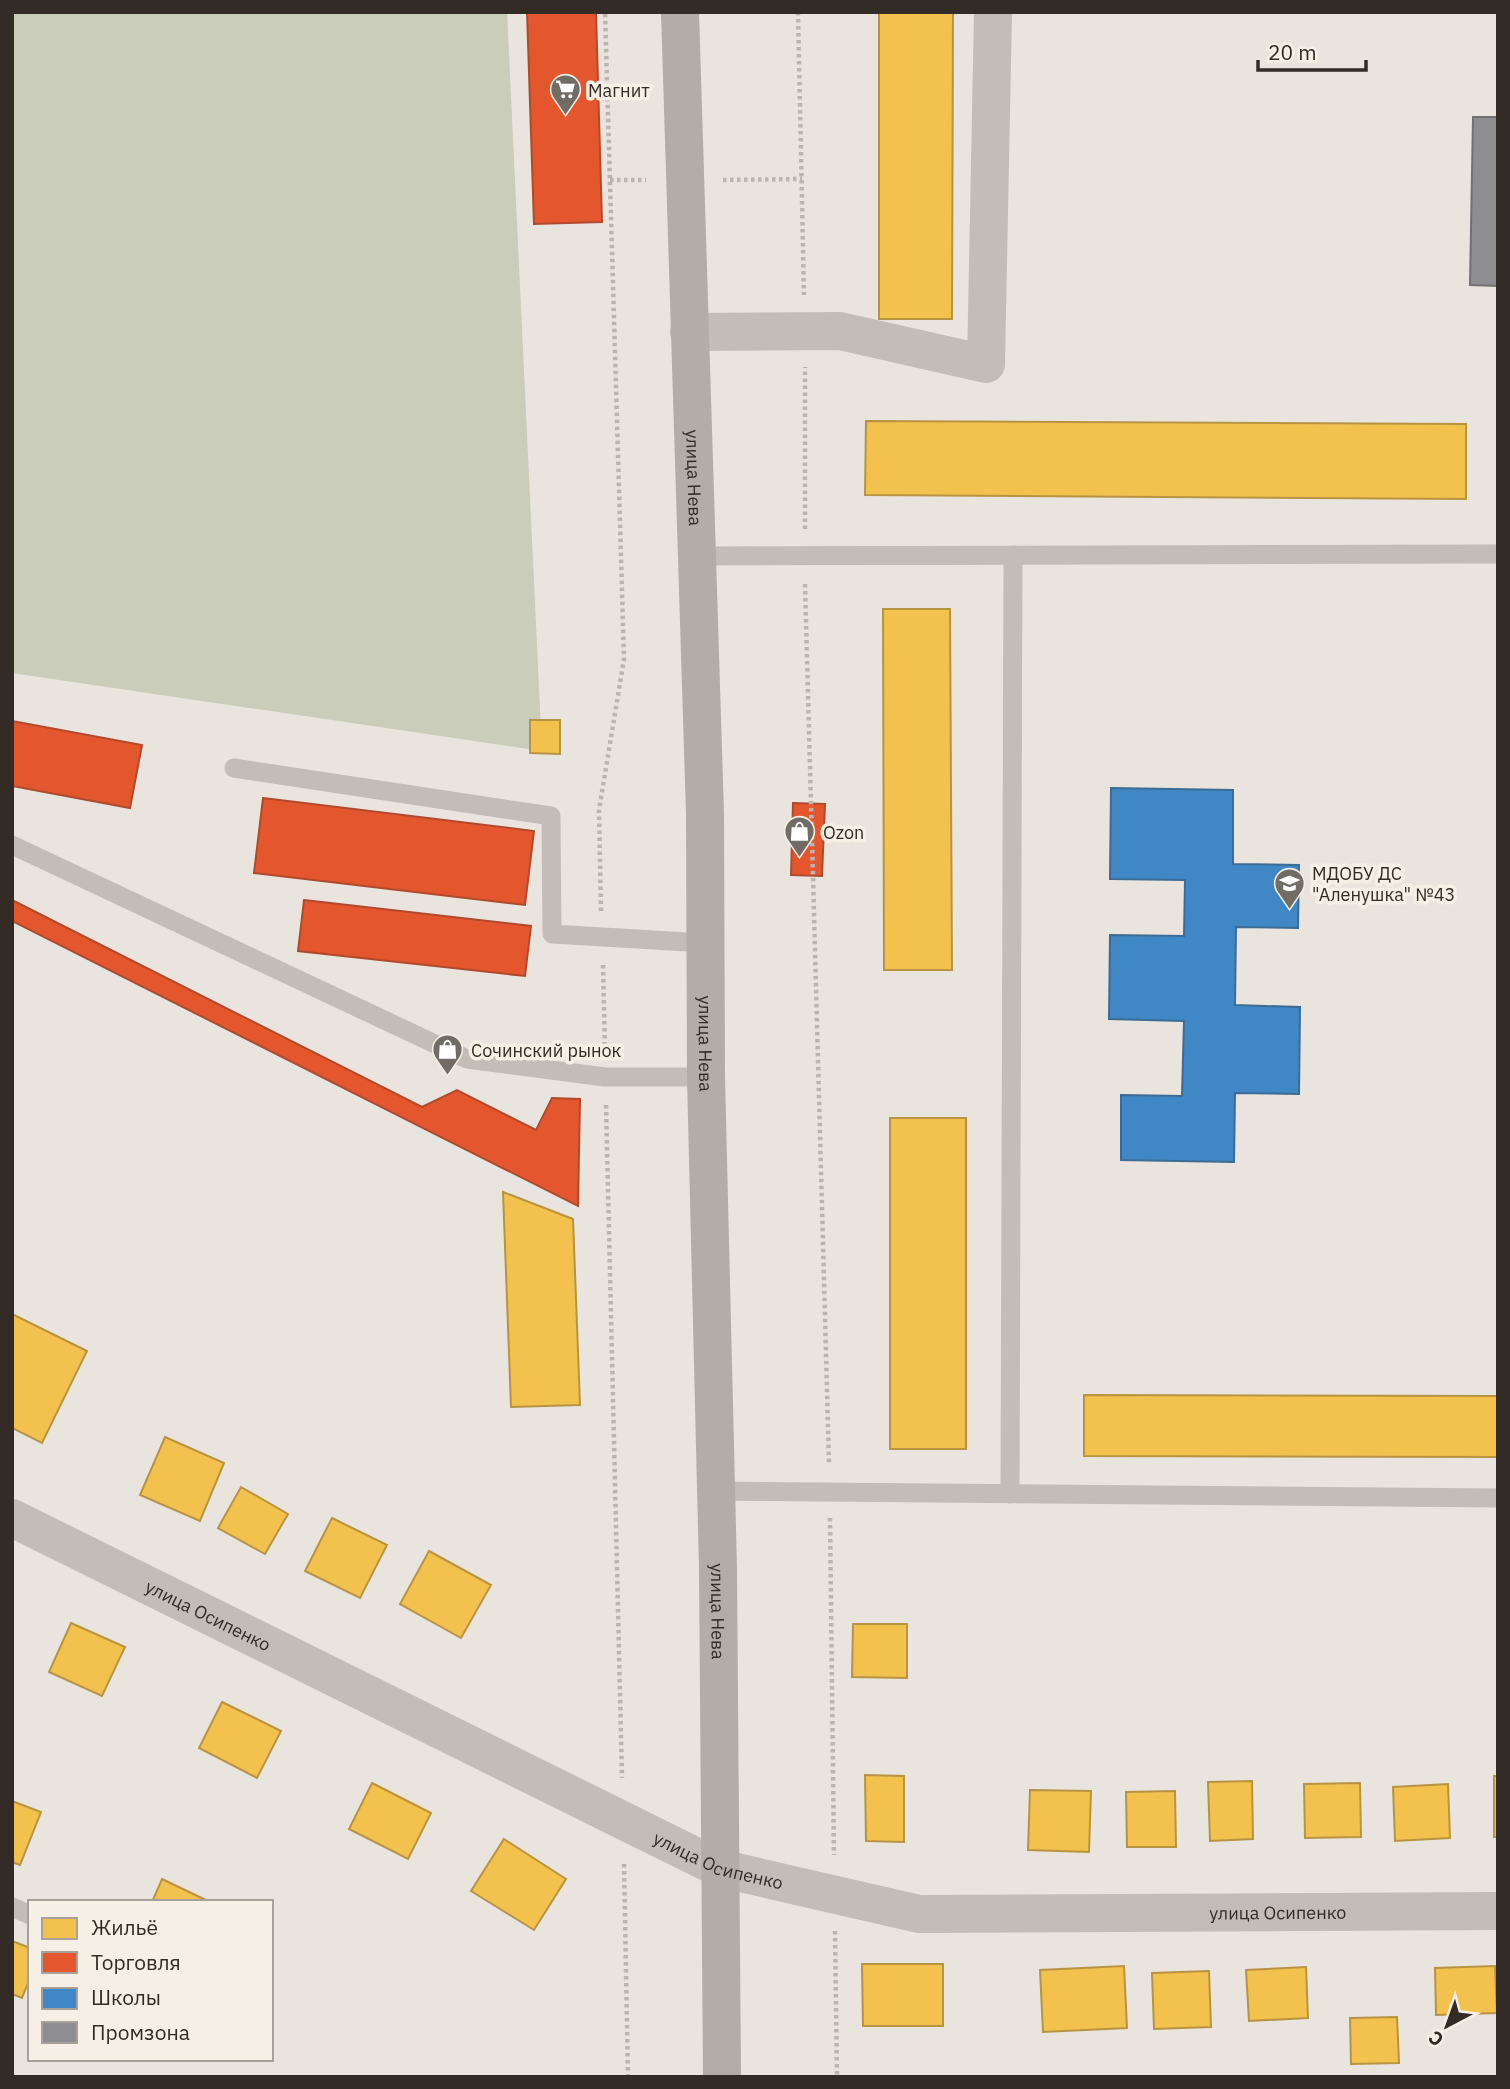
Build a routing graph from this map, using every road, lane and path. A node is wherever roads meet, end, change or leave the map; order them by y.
1 (605, 12) edge
2 (680, 12) edge
3 (798, 12) edge
4 (992, 12) edge
5 (802, 179) junction
6 (610, 180) junction
7 (646, 180) dead end
8 (715, 180) dead end
9 (805, 331) junction
10 (689, 332) junction
11 (1498, 554) edge
12 (1013, 555) junction
13 (696, 556) junction
14 (804, 556) junction
15 (234, 768) dead end
16 (12, 845) edge
17 (602, 937) junction
18 (705, 943) junction
19 (605, 1077) junction
20 (706, 1077) junction
21 (716, 1491) junction
22 (830, 1492) junction
23 (1010, 1494) junction
24 (1498, 1498) edge
25 (12, 1518) edge
26 (623, 1821) junction
27 (719, 1868) junction
28 (834, 1894) junction
29 (12, 1907) edge
30 (1498, 1911) edge
31 (28, 1914) edge
32 (628, 2077) edge
33 (722, 2077) edge
34 (836, 2077) edge

1 - 6 path
2 - 10 main road, улица Нева
3 - 5 path
4 - 9 street
5 - 8 path
5 - 9 path
6 - 7 path
6 - 17 path
9 - 10 street
9 - 14 path
10 - 13 main road, улица Нева
11 - 12 lane
12 - 14 lane
12 - 23 lane
13 - 14 lane
13 - 18 main road, улица Нева
14 - 22 path
15 - 17 lane
16 - 19 lane
17 - 18 lane
17 - 19 path
18 - 20 main road, улица Нева
19 - 20 lane
19 - 26 path
20 - 21 main road, улица Нева
21 - 22 lane
21 - 27 main road, улица Нева
22 - 23 lane
22 - 28 path
23 - 24 lane
25 - 26 street, улица Осипенко
26 - 27 street, улица Осипенко
26 - 32 path
27 - 28 street, улица Осипенко
27 - 33 main road, улица Нева
28 - 30 street, улица Осипенко
28 - 34 path
29 - 31 lane

